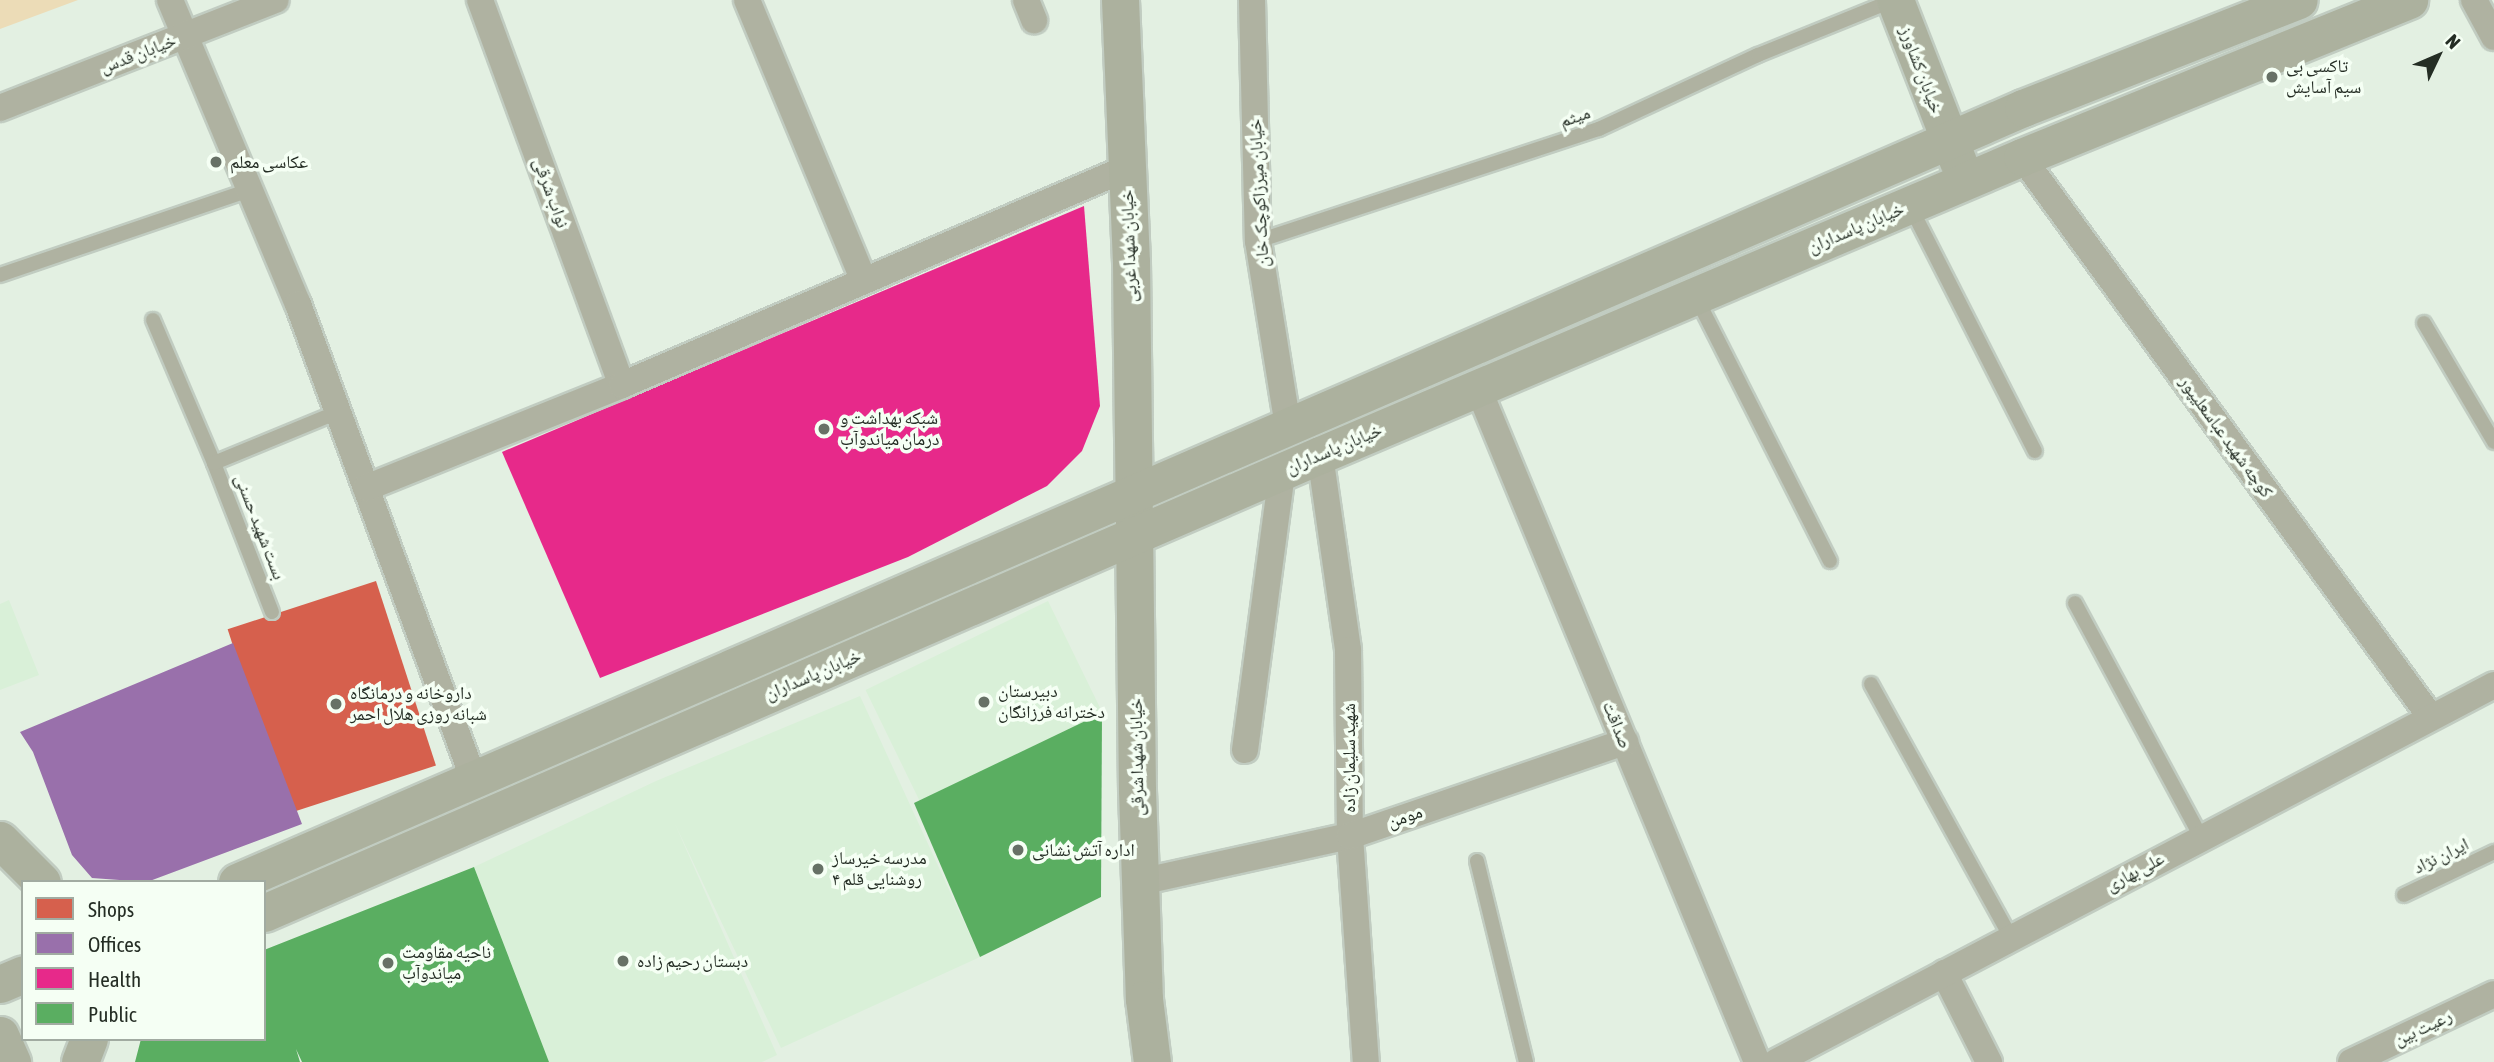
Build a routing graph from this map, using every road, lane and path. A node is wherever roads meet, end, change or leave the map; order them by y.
1 (170, 0) edge
2 (276, 0) edge
3 (480, 0) edge
4 (747, 0) edge
5 (1120, 0) edge
6 (1252, 0) edge
7 (1895, 0) edge
8 (2299, 0) edge
9 (2409, 0) edge
10 (2474, 0) edge
11 (185, 35) junction
12 (2494, 37) edge
13 (0, 108) edge
14 (1949, 140) junction
15 (2022, 157) junction
16 (1127, 168) junction
17 (1966, 181) junction
18 (250, 190) junction
19 (1910, 205) junction
20 (1258, 241) junction
21 (0, 275) edge
22 (864, 282) junction
23 (1695, 296) junction
24 (153, 320) dead end
25 (2424, 323) dead end
26 (622, 385) junction
27 (1478, 388) junction
28 (338, 412) junction
29 (1288, 426) junction
30 (2494, 442) edge
31 (2035, 451) dead end
32 (1320, 455) junction
33 (214, 463) junction
34 (1282, 471) junction
35 (366, 488) junction
36 (1132, 493) junction
37 (1134, 536) junction
38 (1830, 561) dead end
39 (2075, 603) dead end
40 (272, 612) dead end
41 (1871, 684) dead end
42 (2494, 685) edge
43 (2430, 716) junction
44 (1625, 742) junction
45 (1245, 750) dead end
46 (474, 780) junction
47 (1350, 836) junction
48 (2201, 837) junction
49 (0, 839) edge
50 (2494, 852) edge
51 (1477, 861) dead end
52 (41, 880) edge
53 (242, 880) edge
54 (1140, 882) junction
55 (2404, 895) dead end
56 (266, 912) edge
57 (2011, 938) junction
58 (1944, 973) junction
59 (21, 975) edge
60 (0, 984) edge
61 (2494, 994) edge
62 (21, 1018) edge
63 (0, 1027) edge
64 (0, 1035) edge
65 (88, 1041) edge
66 (12, 1062) edge
67 (80, 1062) edge
68 (1152, 1062) edge
69 (1366, 1062) edge
70 (1527, 1062) edge
71 (1757, 1062) edge
72 (1776, 1062) edge
73 (1989, 1062) edge
74 (2351, 1062) edge

1 - 11 street
2 - 11 street, خیابان قدس
3 - 26 street, نواب شرقی
4 - 22 street
5 - 16 main road, خیابان شهدا غربی
6 - 20 street, خیابان میرزاکوچک خان
7 - 14 main road, خیابان کشاورز
7 - 20 lane, میثم
8 - 14 main road
9 - 15 main road, خیابان پاسداران
10 - 12 street
11 - 13 street, خیابان قدس
11 - 18 street
14 - 17 main road, خیابان کشاورز
14 - 29 main road
15 - 17 main road, خیابان پاسداران
15 - 43 street, کوچه شهید عباسعلیپور
16 - 22 street
16 - 36 main road, خیابان شهدا غربی
17 - 19 main road, خیابان پاسداران
18 - 21 lane
18 - 28 street
19 - 23 main road, خیابان پاسداران
19 - 31 lane
20 - 29 street, خیابان میرزاکوچک خان
22 - 26 street
23 - 27 main road, خیابان پاسداران
23 - 38 lane
24 - 33 lane
25 - 30 lane
26 - 35 street
27 - 32 main road, خیابان پاسداران
27 - 44 street, صداقت
28 - 33 lane, بست شهید حسنی
28 - 35 street
29 - 36 main road
32 - 34 main road, خیابان پاسداران
32 - 47 street, شهید سلیمان زاده
33 - 40 lane, بست شهید حسنی
34 - 37 main road, خیابان پاسداران
34 - 45 street
35 - 46 street
36 - 37 main road, خیابان شهدا غربی
36 - 46 main road
37 - 54 main road, خیابان شهدا شرقی
37 - 56 main road, خیابان پاسداران
39 - 48 lane
41 - 57 lane
42 - 43 street, علی بهاری
43 - 48 street, علی بهاری
44 - 47 street, مومن
44 - 71 street, صداقت
46 - 53 main road
47 - 54 street, مومن
47 - 69 street, شهید سلیمان زاده
48 - 57 street, علی بهاری
49 - 52 main road
50 - 55 lane, ایران نژاد
51 - 70 lane
54 - 68 main road, خیابان شهدا شرقی
57 - 58 street, علی بهاری
58 - 72 street, علی بهاری
58 - 73 street
59 - 60 main road
61 - 74 street, رعیت بین
62 - 63 main road
64 - 66 main road
65 - 67 main road

